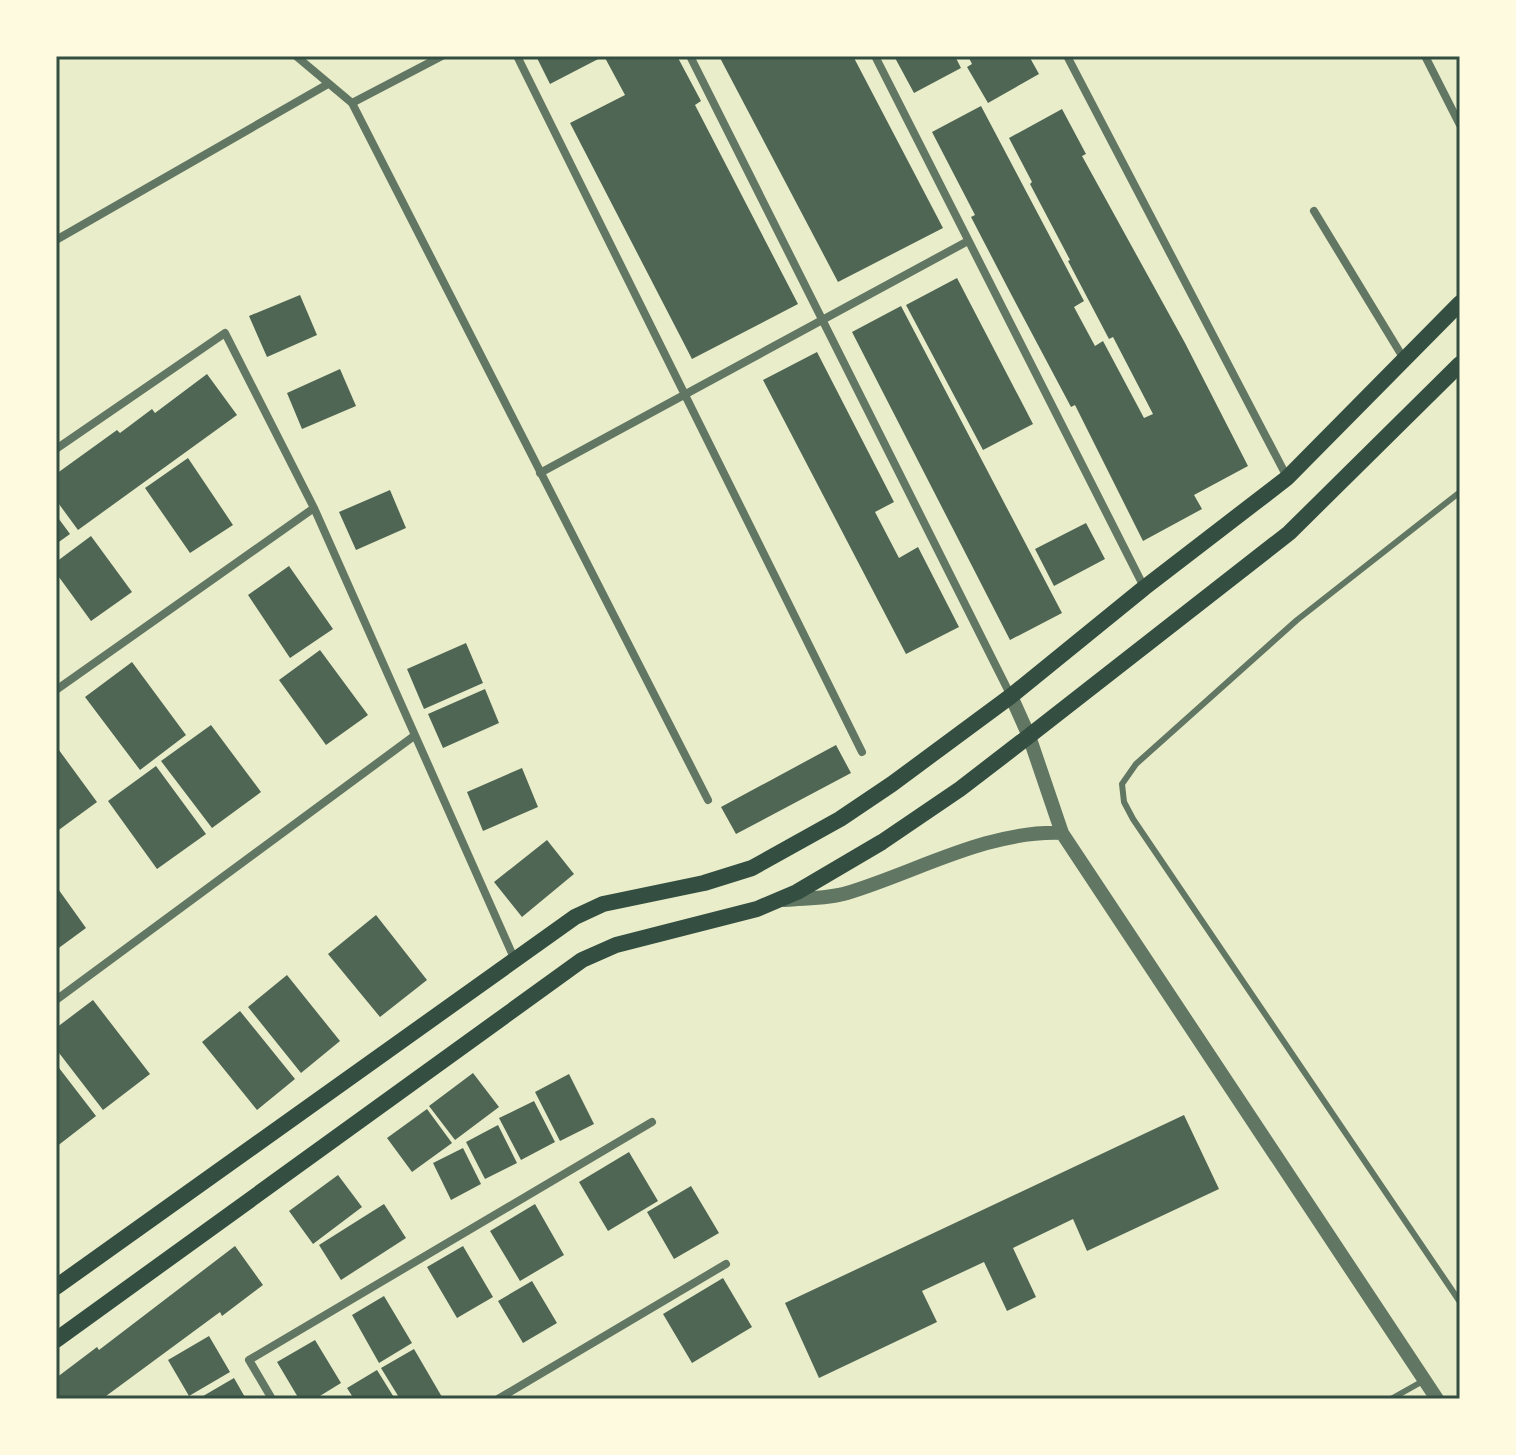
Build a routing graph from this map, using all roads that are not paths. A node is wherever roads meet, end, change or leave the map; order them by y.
1 (442, 56) edge
2 (517, 56) edge
3 (690, 56) edge
4 (875, 56) edge
5 (1067, 56) edge
6 (1425, 56) edge
7 (299, 57) edge
8 (328, 84) junction
9 (352, 103) junction
10 (1460, 125) edge
11 (1314, 211) dead end
12 (56, 240) edge
13 (968, 241) junction
14 (1460, 303) edge
15 (823, 321) junction
16 (1404, 360) junction
17 (1460, 364) edge
18 (685, 395) junction
19 (56, 449) edge
20 (540, 473) junction
21 (1287, 478) junction
22 (1460, 492) edge
23 (314, 508) junction
24 (1144, 588) junction
25 (56, 690) edge
26 (1011, 696) junction
27 (414, 736) junction
28 (1029, 736) junction
29 (862, 752) dead end
30 (708, 800) dead end
31 (1062, 833) junction
32 (777, 901) junction
33 (514, 958) junction
34 (56, 1000) edge
35 (652, 1122) dead end
36 (726, 1264) dead end
37 (56, 1287) edge
38 (1460, 1302) edge
39 (56, 1340) edge
40 (1425, 1380) junction
41 (272, 1399) edge
42 (498, 1399) edge
43 (1391, 1399) edge
44 (1437, 1399) edge

1 - 9 street
2 - 18 street
3 - 15 street
4 - 13 street
5 - 21 street
6 - 10 street
7 - 8 street
8 - 9 street
8 - 12 street
9 - 20 street
11 - 16 street
13 - 15 street
13 - 24 street
14 - 16 main road
15 - 18 street
15 - 26 street
16 - 21 main road
17 - 28 main road
18 - 20 street
18 - 29 street
19 - 23 street
20 - 30 street
21 - 24 main road
22 - 38 lane
23 - 25 street
23 - 27 street
24 - 26 main road
26 - 28 street
26 - 33 main road
27 - 33 street
27 - 34 street
28 - 31 street
28 - 32 main road
31 - 32 street
31 - 40 street
32 - 39 main road
33 - 37 main road
35 - 41 street
36 - 42 street
40 - 43 lane
40 - 44 street

